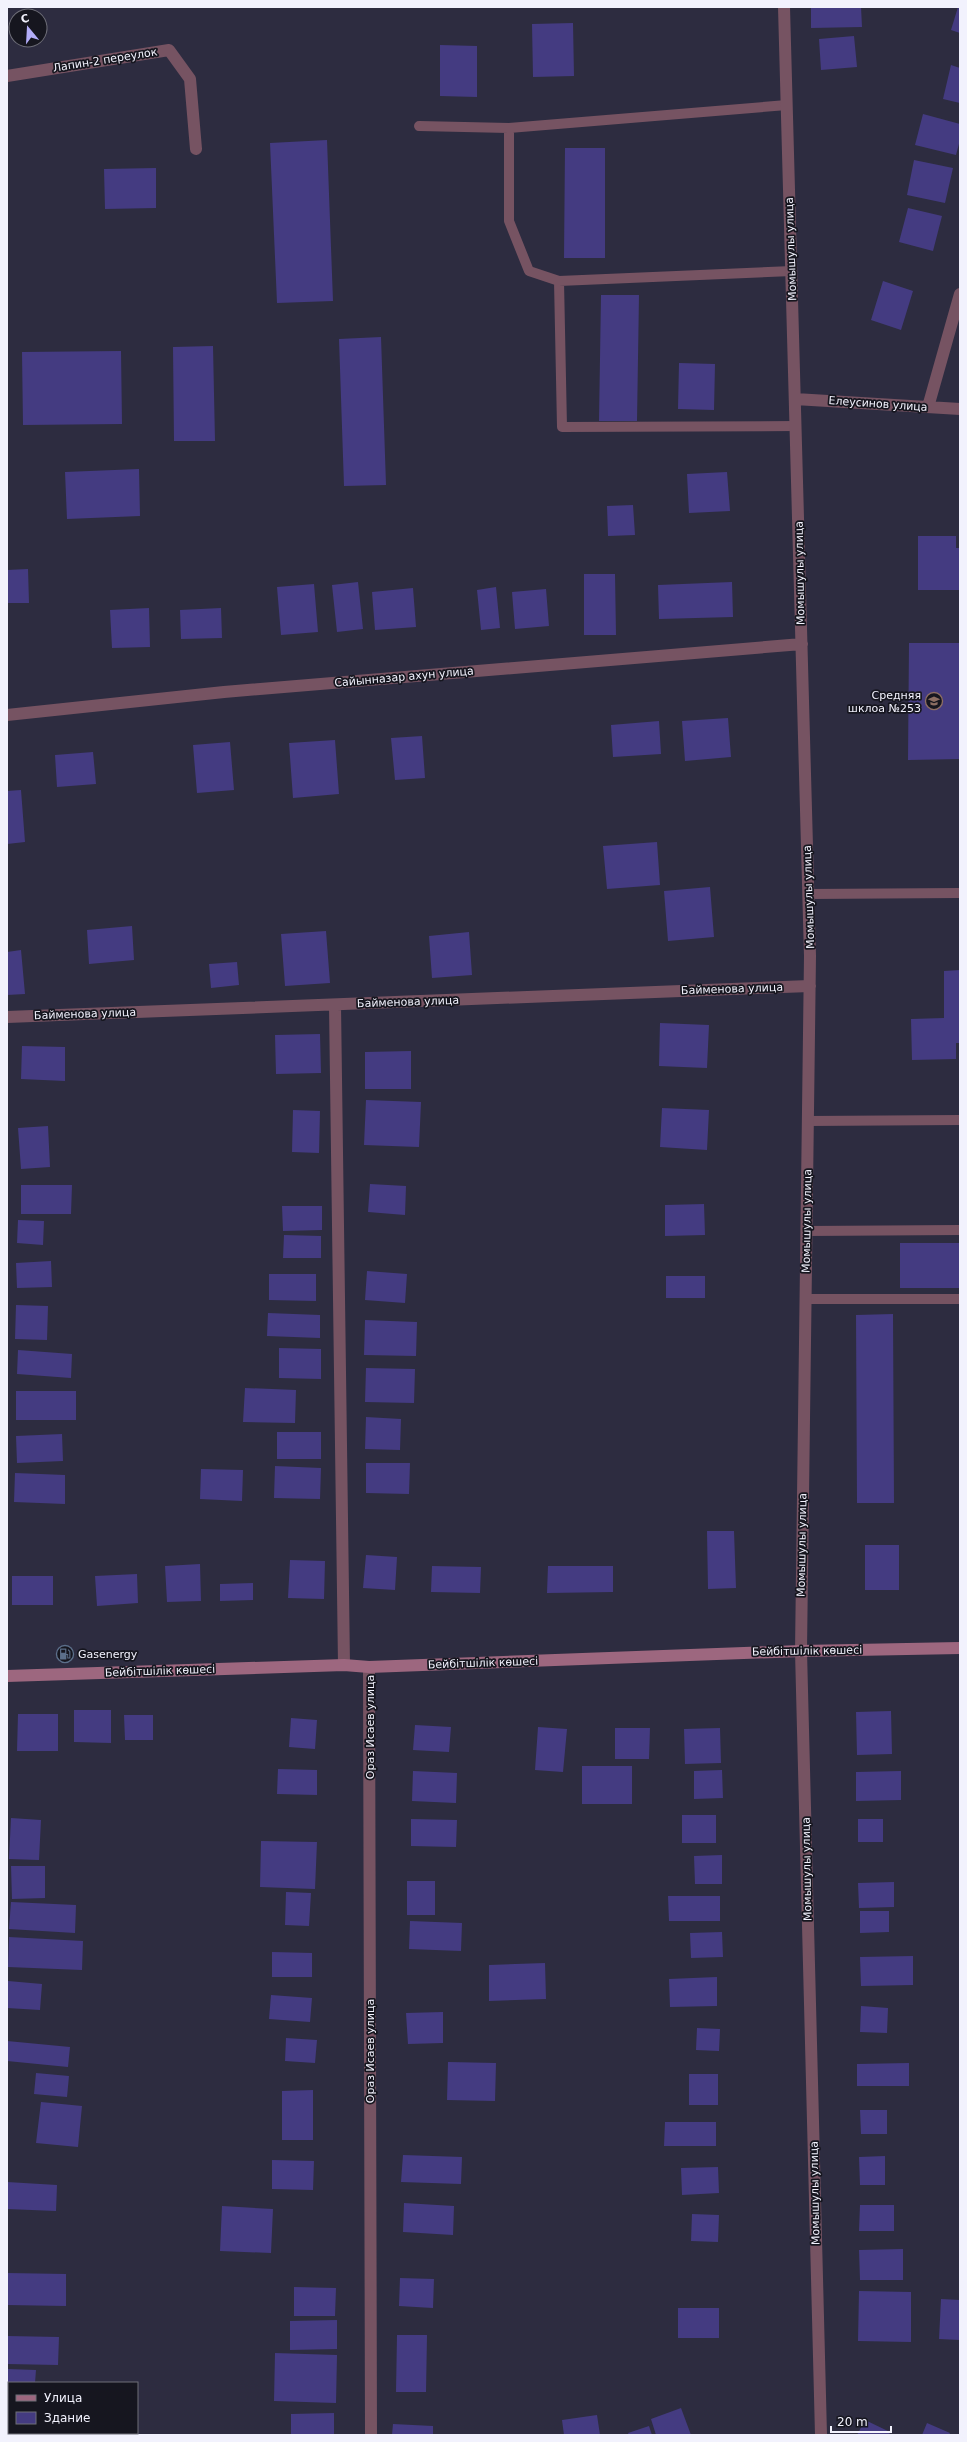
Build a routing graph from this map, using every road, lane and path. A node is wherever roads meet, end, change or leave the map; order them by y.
1 (784, 7) edge
2 (7, 76) edge
3 (787, 104) junction
4 (419, 126) dead end
5 (509, 128) junction
6 (196, 149) dead end
7 (792, 271) junction
8 (559, 281) junction
9 (960, 294) edge
10 (795, 399) junction
11 (928, 407) junction
12 (960, 409) edge
13 (796, 426) junction
14 (802, 644) junction
15 (7, 715) edge
16 (960, 893) edge
17 (808, 894) junction
18 (810, 986) junction
19 (335, 1005) junction
20 (7, 1017) edge
21 (960, 1120) edge
22 (808, 1121) junction
23 (960, 1230) edge
24 (807, 1231) junction
25 (806, 1299) junction
26 (960, 1299) edge
27 (960, 1648) edge
28 (801, 1651) junction
29 (344, 1665) junction
30 (370, 1667) junction
31 (7, 1676) edge
32 (371, 2435) edge
33 (821, 2435) edge

1 - 3 street, Момышулы улица
2 - 6 street, Лапин-2 переулок
3 - 5 lane
3 - 7 street, Момышулы улица
4 - 5 lane
5 - 8 lane
7 - 8 lane
7 - 10 street, Момышулы улица
8 - 13 lane
9 - 11 street
10 - 11 street, Елеусинов улица
10 - 13 street, Момышулы улица
11 - 12 street, Елеусинов улица
13 - 14 street, Момышулы улица
14 - 15 street, Сайынназар ахун улица
14 - 17 street, Момышулы улица
16 - 17 lane
17 - 18 street, Момышулы улица
18 - 19 street, Байменова улица
18 - 22 street, Момышулы улица
19 - 20 street, Байменова улица
19 - 29 street
21 - 22 lane
22 - 24 street, Момышулы улица
23 - 24 lane
24 - 25 street, Момышулы улица
25 - 26 lane
25 - 28 street, Момышулы улица
27 - 28 street, Бейбітшілік көшесі
28 - 30 street, Бейбітшілік көшесі
28 - 33 street, Момышулы улица
29 - 30 street, Бейбітшілік көшесі
29 - 31 street, Бейбітшілік көшесі
30 - 32 street, Ораз Исаев улица

